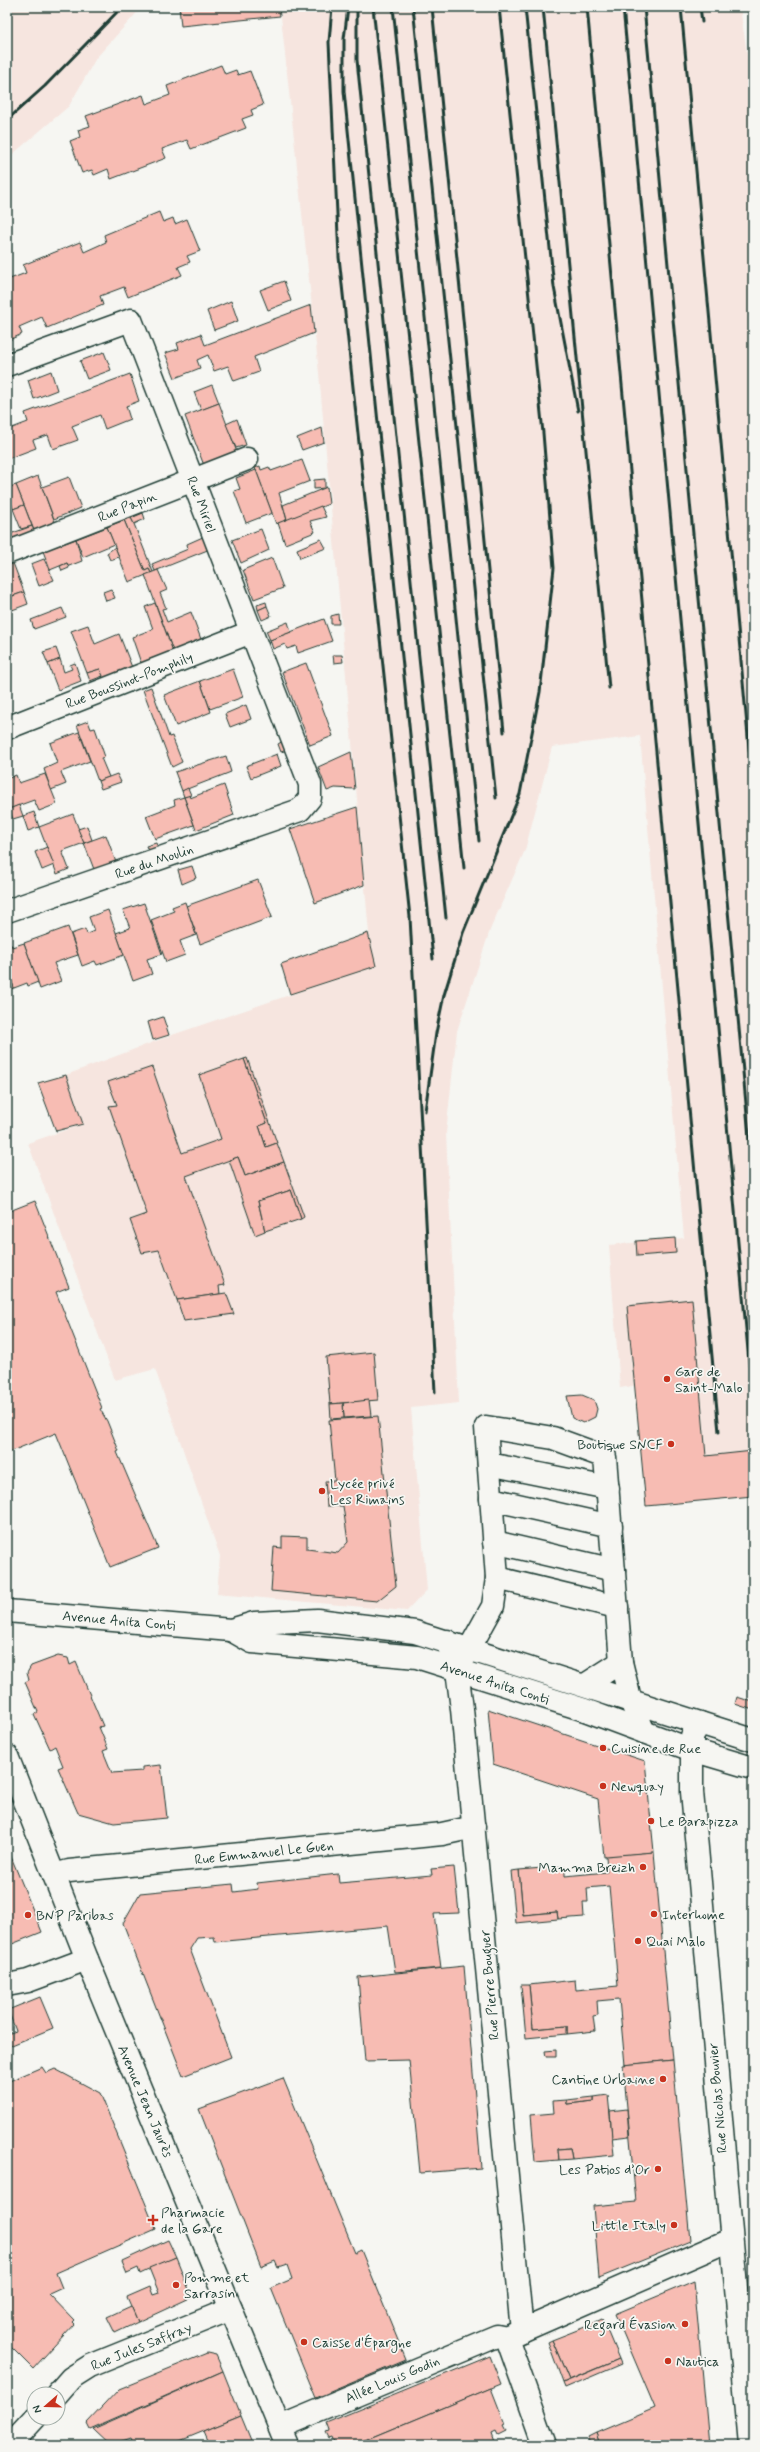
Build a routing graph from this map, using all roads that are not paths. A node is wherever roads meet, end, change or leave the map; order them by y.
1 (7, 365) edge
2 (247, 459) dead end
3 (193, 480) junction
4 (7, 553) edge
5 (251, 632) junction
6 (7, 728) edge
7 (300, 810) joint
8 (7, 911) edge
9 (489, 1464) junction
10 (608, 1488) junction
11 (491, 1499) junction
12 (611, 1526) junction
13 (494, 1542) junction
14 (614, 1570) junction
15 (497, 1578) junction
16 (617, 1607) junction
17 (7, 1611) edge
18 (230, 1630) junction
19 (447, 1641) junction
20 (469, 1648) junction
21 (621, 1662) junction
22 (457, 1670) junction
23 (585, 1685) junction
24 (630, 1699) junction
25 (700, 1723) junction
26 (644, 1732) junction
27 (753, 1740) edge
28 (692, 1750) junction
29 (7, 1756) edge
30 (753, 1768) edge
31 (474, 1827) junction
32 (54, 1876) junction
33 (87, 1959) junction
34 (7, 1985) edge
35 (730, 2240) junction
36 (232, 2309) junction
37 (514, 2334) junction
38 (64, 2386) edge
39 (28, 2426) edge
40 (283, 2436) edge
41 (10, 2445) edge
42 (545, 2445) edge
43 (750, 2445) edge

1 - 3 street, Rue Miriel
2 - 3 street, Rue Papin
3 - 4 street, Rue Papin
3 - 5 street, Rue Miriel
5 - 6 street, Rue Boussinot-Pomphily
5 - 7 street, Rue Miriel
7 - 8 street, Rue du Moulin
9 - 10 street
9 - 10 street
9 - 11 street
10 - 12 street
11 - 12 street
11 - 13 street
12 - 14 street
13 - 14 street
13 - 15 street
14 - 16 street
15 - 16 street
15 - 20 street
16 - 21 street
17 - 18 street, Avenue Anita Conti
18 - 19 street, Avenue Anita Conti
18 - 22 street, Avenue Anita Conti
19 - 20 street, Avenue Anita Conti
19 - 22 street, Rue Pierre Bouguer
20 - 22 street
20 - 23 street, Avenue Anita Conti
21 - 23 street
21 - 24 street
22 - 26 street, Avenue Anita Conti
22 - 31 street, Rue Pierre Bouguer
23 - 24 street, Avenue Anita Conti
24 - 25 street, Avenue Anita Conti
24 - 26 street
25 - 27 street, Avenue Anita Conti
25 - 28 street, Rue Nicolas Bouvier
26 - 28 street, Avenue Anita Conti
28 - 30 street, Avenue Anita Conti
28 - 35 street, Rue Nicolas Bouvier
29 - 32 street, Avenue Jean Jaurès
31 - 32 street, Rue Emmanuel Le Guen
31 - 37 street, Rue Pierre Bouguer
32 - 33 street, Avenue Jean Jaurès
33 - 34 street
33 - 36 street, Avenue Jean Jaurès
35 - 37 street
35 - 43 street, Rue Nicolas Bouvier
36 - 38 street, Rue Jules Saffray
36 - 40 street, Avenue Jean Jaurès
37 - 40 street, Allée Louis Godin
37 - 42 street, Rue Pierre Bouguer
39 - 41 street

